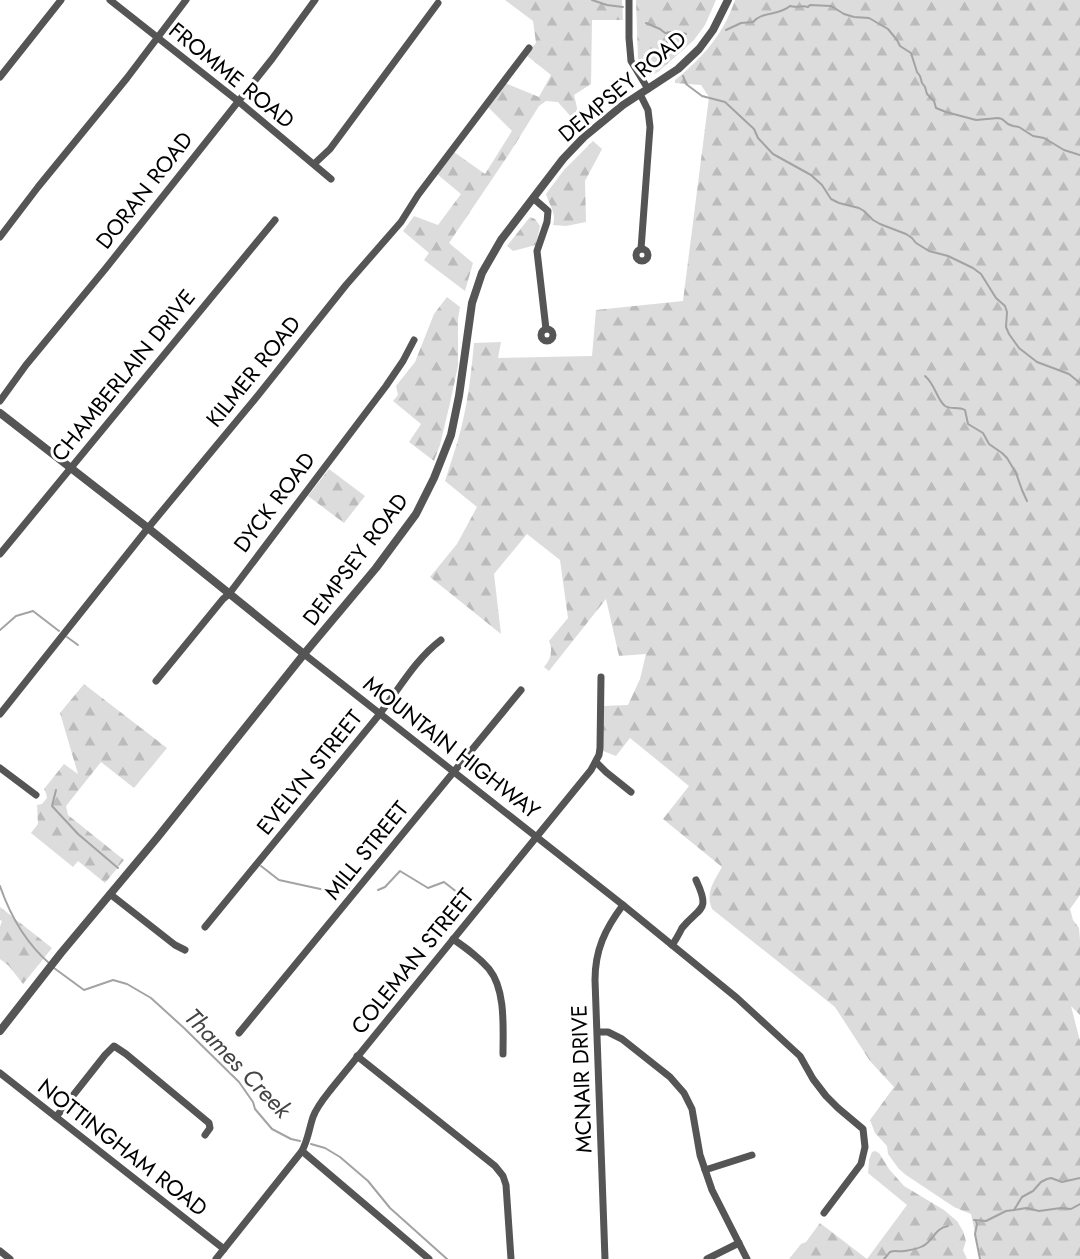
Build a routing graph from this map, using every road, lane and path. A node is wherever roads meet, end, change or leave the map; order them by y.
1 (61, 0) edge
2 (110, 0) edge
3 (186, 0) edge
4 (315, 0) edge
5 (629, 0) edge
6 (728, 0) edge
7 (438, 3) dead end
8 (158, 38) junction
9 (530, 48) dead end
10 (0, 77) edge
11 (644, 91) junction
12 (238, 101) junction
13 (314, 164) junction
14 (331, 179) dead end
15 (533, 198) junction
16 (275, 220) dead end
17 (0, 222) edge
18 (8, 228) junction
19 (0, 237) edge
20 (641, 249) dead end
21 (546, 329) dead end
22 (414, 339) dead end
23 (0, 401) edge
24 (0, 412) edge
25 (70, 468) junction
26 (148, 528) junction
27 (0, 554) edge
28 (229, 594) junction
29 (441, 640) dead end
30 (304, 654) junction
31 (601, 677) dead end
32 (156, 681) dead end
33 (521, 690) dead end
34 (380, 713) junction
35 (0, 714) edge
36 (596, 762) junction
37 (0, 768) edge
38 (454, 771) junction
39 (631, 792) dead end
40 (36, 795) dead end
41 (537, 836) junction
42 (696, 880) dead end
43 (110, 894) junction
44 (623, 904) junction
45 (205, 927) dead end
46 (453, 939) junction
47 (672, 945) junction
48 (185, 950) dead end
49 (0, 1031) edge
50 (598, 1032) junction
51 (239, 1034) dead end
52 (503, 1054) dead end
53 (357, 1056) junction
54 (0, 1073) edge
55 (56, 1117) junction
56 (205, 1135) dead end
57 (302, 1150) junction
58 (752, 1155) dead end
59 (705, 1170) junction
60 (824, 1213) dead end
61 (739, 1243) junction
62 (224, 1250) junction
63 (0, 1251) edge
64 (10, 1259) edge
65 (216, 1259) edge
66 (429, 1259) edge
67 (511, 1259) edge
68 (605, 1259) edge
69 (707, 1259) edge
70 (747, 1259) edge

1 - 10 street
2 - 8 street, FROMME ROAD
3 - 8 street
4 - 12 street, DORAN ROAD
5 - 11 street
6 - 11 street, DEMPSEY ROAD
7 - 13 street
8 - 12 street, FROMME ROAD
8 - 18 street
9 - 26 street, KILMER ROAD
11 - 15 street, DEMPSEY ROAD
11 - 20 street
12 - 13 street, FROMME ROAD
12 - 23 street, DORAN ROAD
13 - 14 street, FROMME ROAD
15 - 21 street
15 - 30 street, DEMPSEY ROAD
16 - 25 street, CHAMBERLAIN DRIVE
17 - 18 street
18 - 19 street
22 - 28 street, DYCK ROAD
24 - 25 street, MOUNTAIN HIGHWAY
25 - 26 street, MOUNTAIN HIGHWAY
25 - 27 street, CHAMBERLAIN DRIVE
26 - 28 street, MOUNTAIN HIGHWAY
26 - 35 street, KILMER ROAD
28 - 30 street, MOUNTAIN HIGHWAY
28 - 32 street, DYCK ROAD
29 - 34 street, EVELYN STREET
30 - 34 street, MOUNTAIN HIGHWAY
30 - 43 street, DEMPSEY ROAD
31 - 36 street, COLEMAN STREET
33 - 38 street, MILL STREET
34 - 38 street, MOUNTAIN HIGHWAY
34 - 45 street, EVELYN STREET
36 - 39 street
36 - 41 street, COLEMAN STREET
37 - 40 street
38 - 41 street, MOUNTAIN HIGHWAY
38 - 51 street, MILL STREET
41 - 44 street, MOUNTAIN HIGHWAY
41 - 46 street, COLEMAN STREET
42 - 47 street
43 - 48 street
43 - 49 street, DEMPSEY ROAD
44 - 47 street, MOUNTAIN HIGHWAY
44 - 50 street, MCNAIR DRIVE
46 - 52 street
46 - 53 street, COLEMAN STREET
47 - 60 street, MOUNTAIN HIGHWAY
50 - 59 street
50 - 68 street, MCNAIR DRIVE
53 - 57 street, COLEMAN STREET
53 - 67 street
54 - 55 street, NOTTINGHAM ROAD
55 - 56 street
55 - 62 street, NOTTINGHAM ROAD
57 - 62 street, COLEMAN STREET
57 - 66 street
58 - 59 street
59 - 61 street
61 - 69 street
61 - 70 street
62 - 65 street, COLEMAN STREET
63 - 64 street

